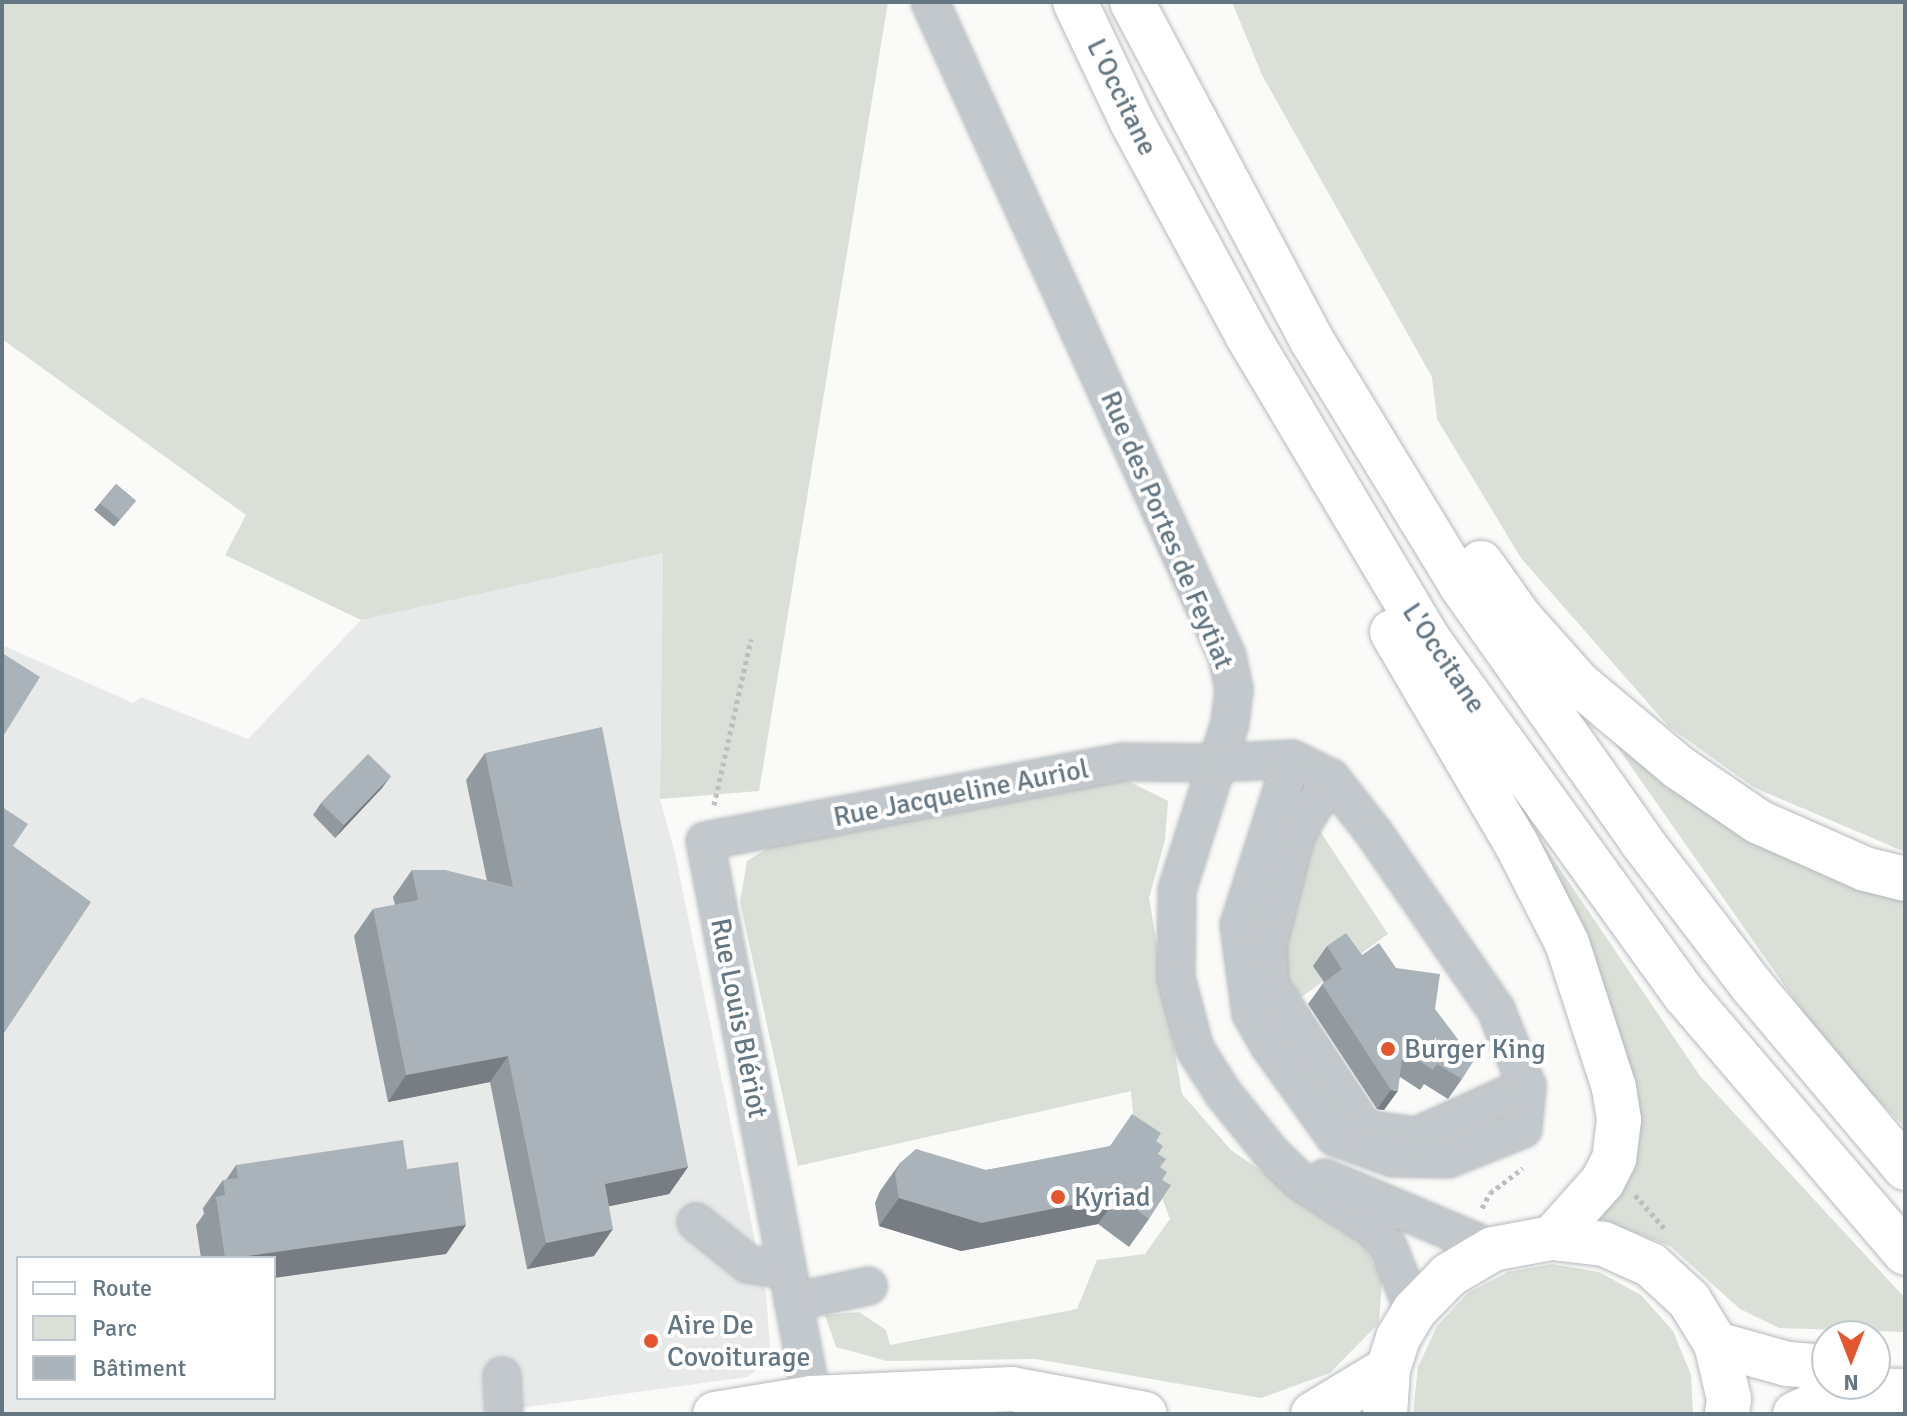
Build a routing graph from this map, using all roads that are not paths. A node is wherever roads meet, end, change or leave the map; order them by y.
1 (930, 2) edge
2 (1075, 2) edge
3 (1132, 2) edge
4 (1383, 461) junction
5 (1359, 527) junction
6 (1292, 759) junction
7 (1218, 763) junction
8 (1331, 778) junction
9 (705, 841) joint
10 (1905, 879) edge
11 (1527, 1086) junction
12 (1272, 1154) junction
13 (1905, 1168) edge
14 (696, 1222) dead end
15 (1552, 1238) junction
16 (1493, 1249) junction
17 (1905, 1253) edge
18 (790, 1286) junction
19 (868, 1286) dead end
20 (1414, 1311) junction
21 (1716, 1344) junction
22 (1811, 1368) edge
23 (1388, 1369) junction
24 (502, 1376) dead end
25 (812, 1398) junction
26 (1815, 1400) edge
27 (504, 1414) edge
28 (715, 1414) edge
29 (1145, 1414) edge
30 (1313, 1414) edge
31 (1385, 1414) edge
32 (1727, 1414) edge
33 (1795, 1414) edge

1 - 7 street, Rue des Portes de Feytiat
2 - 5 main road, L'Occitane
3 - 4 main road, L'Occitane
4 - 10 main road
4 - 13 main road, L'Occitane
5 - 15 main road
5 - 17 main road, L'Occitane
6 - 7 street, Rue Jacqueline Auriol
6 - 8 street
6 - 11 street
7 - 9 street, Rue Jacqueline Auriol
7 - 12 street, Rue des Portes de Feytiat
8 - 11 street
8 - 11 street
9 - 18 street, Rue Louis Blériot
12 - 16 street, Rue des Portes de Feytiat
12 - 20 street, Rue des Portes de Feytiat
14 - 18 street
15 - 16 main road
15 - 21 main road
16 - 20 main road
18 - 19 street
18 - 25 street, Rue Louis Blériot
20 - 23 main road
21 - 22 main road
21 - 32 main road
23 - 30 main road
23 - 31 main road
24 - 27 street
25 - 28 main road
25 - 29 main road
26 - 33 main road

